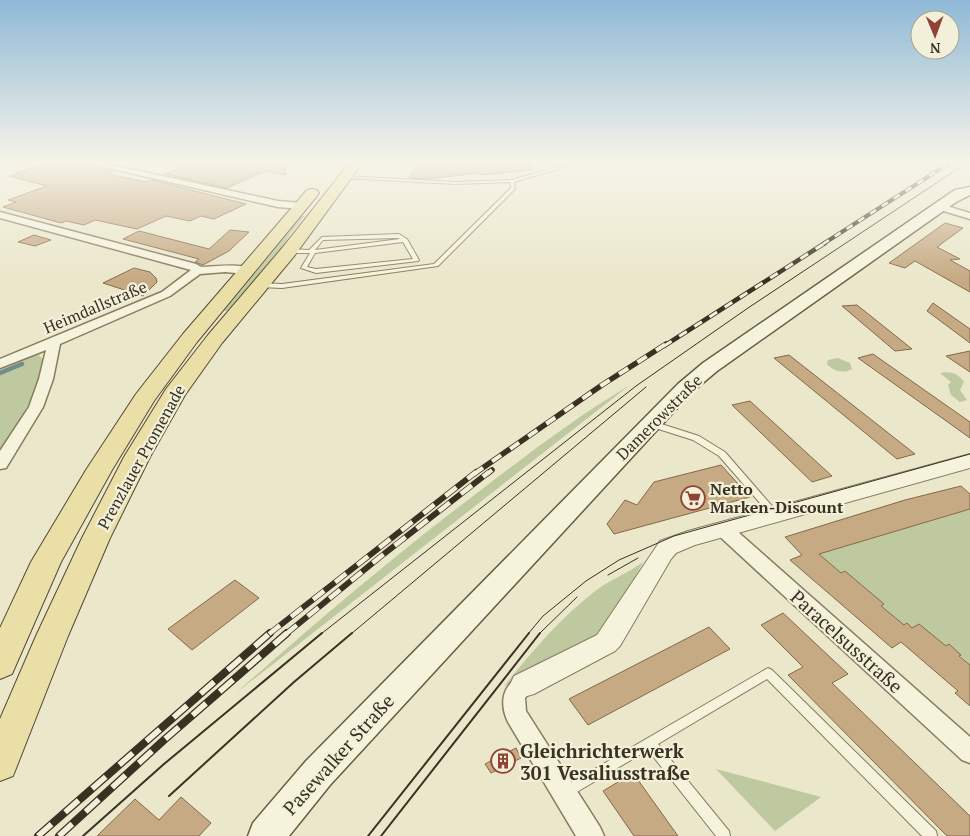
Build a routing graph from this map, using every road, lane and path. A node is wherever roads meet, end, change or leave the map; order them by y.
1 (264, 201) edge
2 (306, 201) edge
3 (328, 201) edge
4 (500, 201) edge
5 (949, 201) edge
6 (302, 206) junction
7 (940, 207) junction
8 (0, 215) edge
9 (970, 216) edge
10 (405, 240) junction
11 (289, 251) junction
12 (312, 252) junction
13 (198, 271) junction
14 (254, 278) junction
15 (54, 342) junction
16 (0, 364) edge
17 (651, 424) junction
18 (969, 462) edge
19 (0, 464) edge
20 (775, 515) junction
21 (723, 529) junction
22 (0, 664) edge
23 (412, 673) joint
24 (524, 685) joint
25 (649, 743) junction
26 (970, 752) edge
27 (0, 763) edge
28 (564, 794) junction
29 (266, 836) edge
30 (591, 836) edge
31 (724, 836) edge
32 (931, 836) edge

1 - 6 street
2 - 6 main road, Prenzlauer Promenade
3 - 11 main road, Prenzlauer Promenade
4 - 14 lane
5 - 7 main road, Damerowstraße
6 - 14 main road, Prenzlauer Promenade
7 - 9 street
7 - 17 main road, Damerowstraße
8 - 13 street
10 - 12 lane
10 - 12 lane
10 - 12 lane
11 - 12 lane
11 - 14 main road, Prenzlauer Promenade
13 - 14 street
13 - 15 street, Heimdallstraße
14 - 22 main road, Prenzlauer Promenade
14 - 27 main road, Prenzlauer Promenade
15 - 16 street, Heimdallstraße
15 - 19 street
17 - 20 lane
17 - 23 main road, Damerowstraße
18 - 20 street
20 - 21 street
21 - 24 street
21 - 26 street, Paracelsusstraße
23 - 29 main road, Pasewalker Straße
24 - 28 street
25 - 28 lane
25 - 31 lane
25 - 32 lane
28 - 30 street

